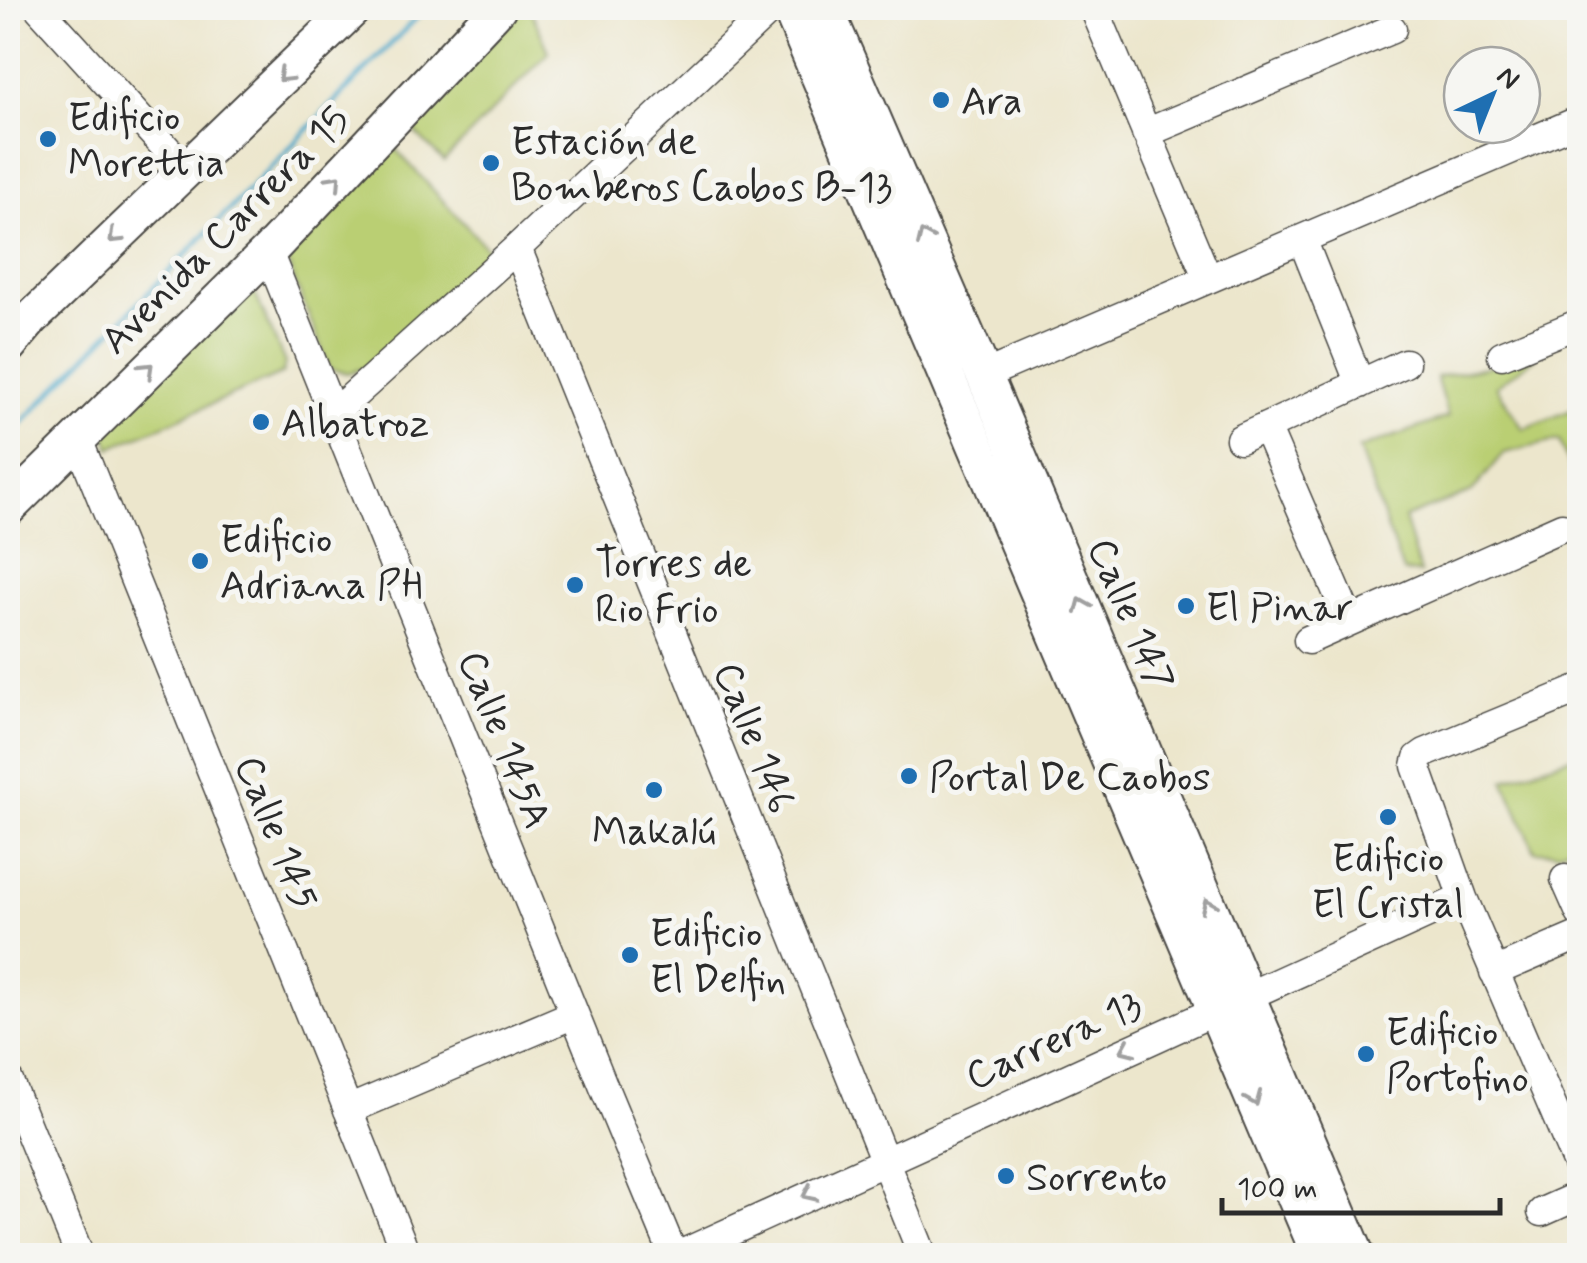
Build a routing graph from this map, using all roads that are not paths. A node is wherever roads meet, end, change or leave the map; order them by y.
1 (39, 8) edge
2 (354, 8) edge
3 (498, 8) edge
4 (772, 8) edge
5 (790, 8) edge
6 (825, 8) edge
7 (1094, 8) edge
8 (1392, 28) dead end
9 (1580, 120) edge
10 (1146, 132) junction
11 (186, 170) junction
12 (1302, 239) junction
13 (517, 248) junction
14 (268, 252) junction
15 (1208, 279) junction
16 (1580, 323) edge
17 (8, 346) edge
18 (1502, 355) dead end
19 (1405, 363) dead end
20 (984, 375) junction
21 (1360, 384) junction
22 (333, 414) junction
23 (1266, 427) junction
24 (78, 437) junction
25 (1240, 439) dead end
26 (8, 508) edge
27 (1562, 527) dead end
28 (1349, 620) junction
29 (1308, 640) dead end
30 (1580, 689) edge
31 (1565, 879) dead end
32 (1463, 898) junction
33 (1580, 913) edge
34 (1580, 935) edge
35 (1494, 972) junction
36 (1231, 1002) junction
37 (574, 1014) junction
38 (8, 1079) edge
39 (348, 1110) junction
40 (885, 1158) junction
41 (1580, 1171) edge
42 (1580, 1196) edge
43 (1542, 1212) dead end
44 (80, 1256) edge
45 (408, 1256) edge
46 (676, 1256) edge
47 (924, 1256) edge
48 (1320, 1256) edge
49 (1357, 1256) edge

1 - 11 street
2 -> 11 main road, Avenida Carrera 15
14 -> 3 main road, Avenida Carrera 15
4 - 13 street
5 - 36 main road, Calle 147
20 -> 6 main road, Calle 147
7 - 10 street
8 - 10 street
9 - 12 street
10 - 15 street
11 -> 17 main road, Avenida Carrera 15
12 - 15 street
12 - 21 street
13 - 22 street
13 - 40 street, Calle 146
14 - 22 street, Calle 145A
24 -> 14 main road, Avenida Carrera 15
15 - 20 street
16 - 18 street
19 - 21 street
36 -> 20 main road, Calle 147
21 - 23 street
22 - 37 street, Calle 145A
23 - 25 street
23 - 28 street
24 - 26 main road, Avenida Carrera 15
24 - 39 street, Calle 145
27 - 28 street
28 - 29 street
30 - 32 street
31 - 33 street
32 - 35 street
32 - 36 street, Carrera 13
34 - 35 street
35 - 41 street
36 -> 40 street, Carrera 13
36 -> 48 main road, Calle 147
36 - 49 main road, Calle 147
37 - 39 street
37 - 46 street, Calle 145A
38 - 44 street
39 - 45 street, Calle 145
40 -> 46 street, Carrera 13
40 - 47 street, Calle 146
42 - 43 street

